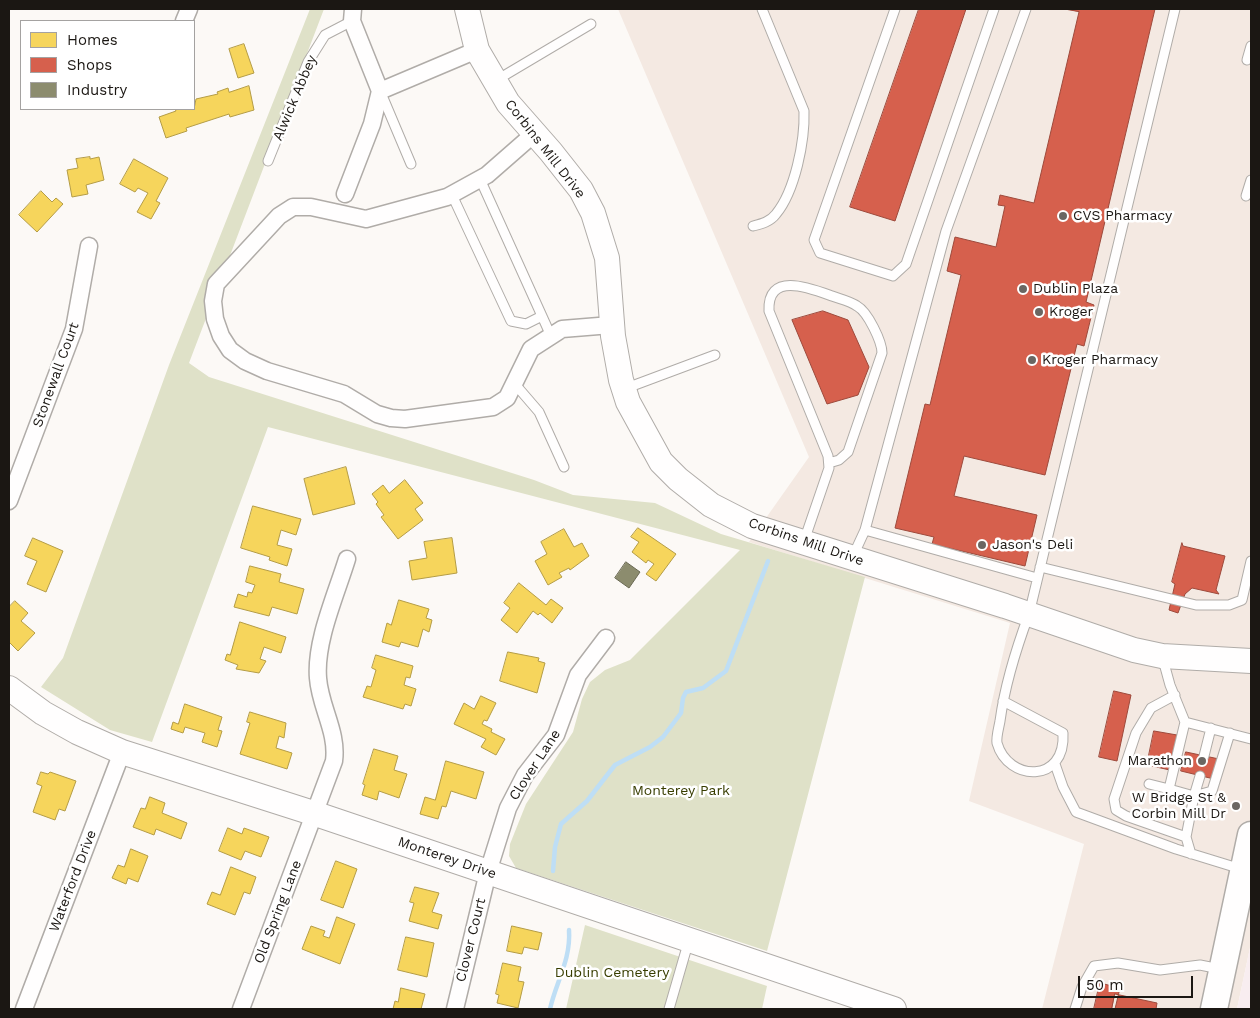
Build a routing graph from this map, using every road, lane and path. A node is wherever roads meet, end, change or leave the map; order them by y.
1 (467, 9) edge
2 (762, 9) edge
3 (895, 9) edge
4 (994, 9) edge
5 (1026, 9) edge
6 (1175, 9) edge
7 (352, 15) edge
8 (591, 24) dead end
9 (1251, 46) edge
10 (477, 50) junction
11 (1248, 60) dead end
12 (495, 81) junction
13 (380, 91) junction
14 (535, 133) junction
15 (268, 161) dead end
16 (411, 164) dead end
17 (480, 179) junction
18 (1251, 180) edge
19 (345, 194) dead end
20 (452, 194) junction
21 (1246, 196) dead end
22 (753, 226) dead end
23 (89, 246) dead end
24 (542, 316) junction
25 (612, 325) junction
26 (551, 336) junction
27 (715, 355) dead end
28 (514, 383) junction
29 (624, 389) junction
30 (829, 463) junction
31 (564, 467) dead end
32 (9, 501) edge
33 (866, 530) junction
34 (803, 544) junction
35 (852, 558) junction
36 (347, 559) dead end
37 (1251, 561) edge
38 (1040, 567) junction
39 (1038, 578) junction
40 (1029, 614) junction
41 (606, 638) dead end
42 (1162, 656) junction
43 (1251, 662) edge
44 (9, 688) edge
45 (1175, 695) junction
46 (1003, 701) junction
47 (1185, 722) junction
48 (1211, 728) junction
49 (1230, 733) junction
50 (1251, 738) edge
51 (122, 752) junction
52 (1204, 756) dead end
53 (1055, 764) junction
54 (1200, 776) dead end
55 (1150, 784) dead end
56 (1169, 789) junction
57 (1194, 796) junction
58 (316, 814) junction
59 (1251, 835) edge
60 (1186, 837) junction
61 (1191, 854) junction
62 (1244, 870) junction
63 (488, 872) junction
64 (689, 940) junction
65 (1222, 969) junction
66 (24, 1009) edge
67 (241, 1009) edge
68 (455, 1009) edge
69 (669, 1009) edge
70 (894, 1009) edge
71 (1075, 1009) edge
72 (1214, 1009) edge

1 - 10 street, Corbins Mill Drive
2 - 22 lane
3 - 4 lane
5 - 33 lane
6 - 38 lane
7 - 13 street
7 - 15 lane, Alwick Abbey
8 - 12 lane
9 - 11 lane
10 - 12 street, Corbins Mill Drive
10 - 13 street
12 - 14 street, Corbins Mill Drive
13 - 16 lane
13 - 19 street
14 - 17 street
14 - 25 street, Corbins Mill Drive
17 - 20 street
17 - 24 lane
18 - 21 lane
20 - 24 lane
20 - 28 street
23 - 32 street, Stonewall Court
24 - 26 lane
25 - 26 street
25 - 29 street, Corbins Mill Drive
26 - 28 street
27 - 29 lane
28 - 31 lane
29 - 34 street, Corbins Mill Drive
30 - 30 lane
30 - 34 lane
33 - 35 lane
33 - 39 lane
34 - 35 street, Corbins Mill Drive
35 - 40 street, Corbins Mill Drive
36 - 58 street, Old Spring Lane
37 - 38 lane
38 - 39 lane
39 - 40 lane
40 - 42 street, Corbins Mill Drive
40 - 46 lane
41 - 63 street, Clover Lane
42 - 43 street, Corbins Mill Drive
42 - 45 lane
44 - 51 street, Monterey Drive
45 - 47 lane
45 - 60 lane
46 - 53 lane
46 - 53 lane
47 - 48 lane
47 - 56 lane
48 - 49 lane
48 - 52 lane
49 - 50 lane
49 - 57 lane
51 - 58 street, Monterey Drive
51 - 66 street, Waterford Drive
53 - 61 lane
54 - 57 lane
55 - 56 lane
56 - 57 lane
57 - 60 lane
58 - 63 street, Monterey Drive
58 - 67 street, Old Spring Lane
59 - 62 main road
60 - 61 lane
61 - 62 lane
62 - 65 main road
63 - 64 street, Monterey Drive
63 - 68 street, Clover Court
64 - 69 lane
64 - 70 street, Monterey Drive
65 - 71 lane
65 - 72 main road

